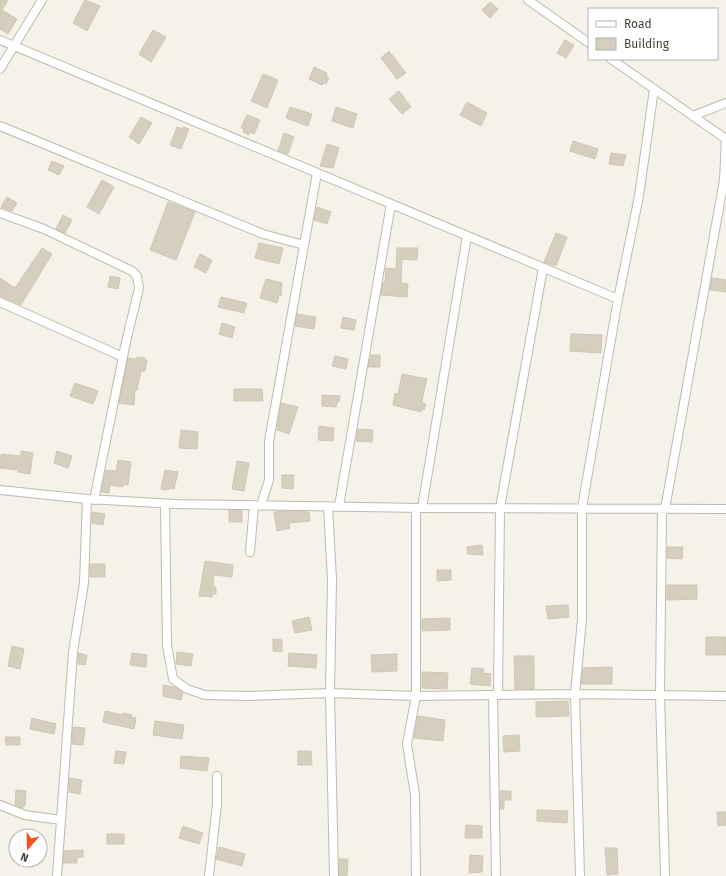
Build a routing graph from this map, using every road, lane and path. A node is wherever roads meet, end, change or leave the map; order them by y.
1 (42, 0) edge
2 (528, 0) edge
3 (0, 40) edge
4 (588, 42) edge
5 (14, 46) junction
6 (612, 60) edge
7 (0, 69) edge
8 (654, 89) junction
9 (726, 103) edge
10 (693, 116) junction
11 (0, 126) edge
12 (726, 139) edge
13 (317, 173) junction
14 (391, 204) junction
15 (0, 213) edge
16 (467, 236) junction
17 (304, 245) junction
18 (543, 268) junction
19 (618, 299) junction
20 (0, 302) edge
21 (123, 357) junction
22 (0, 490) edge
23 (91, 500) junction
24 (165, 504) junction
25 (257, 505) junction
26 (328, 506) junction
27 (339, 506) junction
28 (419, 508) junction
29 (500, 508) junction
30 (582, 508) junction
31 (663, 509) junction
32 (726, 509) edge
33 (250, 552) dead end
34 (330, 693) junction
35 (575, 694) junction
36 (496, 695) junction
37 (660, 695) junction
38 (416, 696) junction
39 (726, 696) edge
40 (217, 776) dead end
41 (0, 805) edge
42 (61, 820) junction
43 (57, 876) edge
44 (209, 876) edge
45 (334, 876) edge
46 (416, 876) edge
47 (496, 876) edge
48 (580, 876) edge
49 (665, 876) edge

1 - 5 street
2 - 4 street
3 - 5 street
5 - 7 street
5 - 13 street
6 - 8 street
8 - 10 street
8 - 19 street
9 - 10 street
10 - 12 street
11 - 17 street
12 - 31 street
13 - 14 street
13 - 17 street
14 - 16 street
14 - 27 street
15 - 21 street
16 - 18 street
16 - 28 street
17 - 25 street
18 - 19 street
18 - 29 street
19 - 30 street
20 - 21 street
21 - 23 street
22 - 23 street
23 - 24 street
23 - 42 street
24 - 25 street
24 - 34 street
25 - 26 street
25 - 33 street
26 - 27 street
26 - 34 street
27 - 28 street
28 - 29 street
28 - 38 street
29 - 30 street
29 - 36 street
30 - 31 street
30 - 35 street
31 - 32 street
31 - 37 street
34 - 38 street
34 - 45 street
35 - 36 street
35 - 37 street
35 - 48 street
36 - 38 street
36 - 47 street
37 - 39 street
37 - 49 street
38 - 46 street
40 - 44 street
41 - 42 street
42 - 43 street

